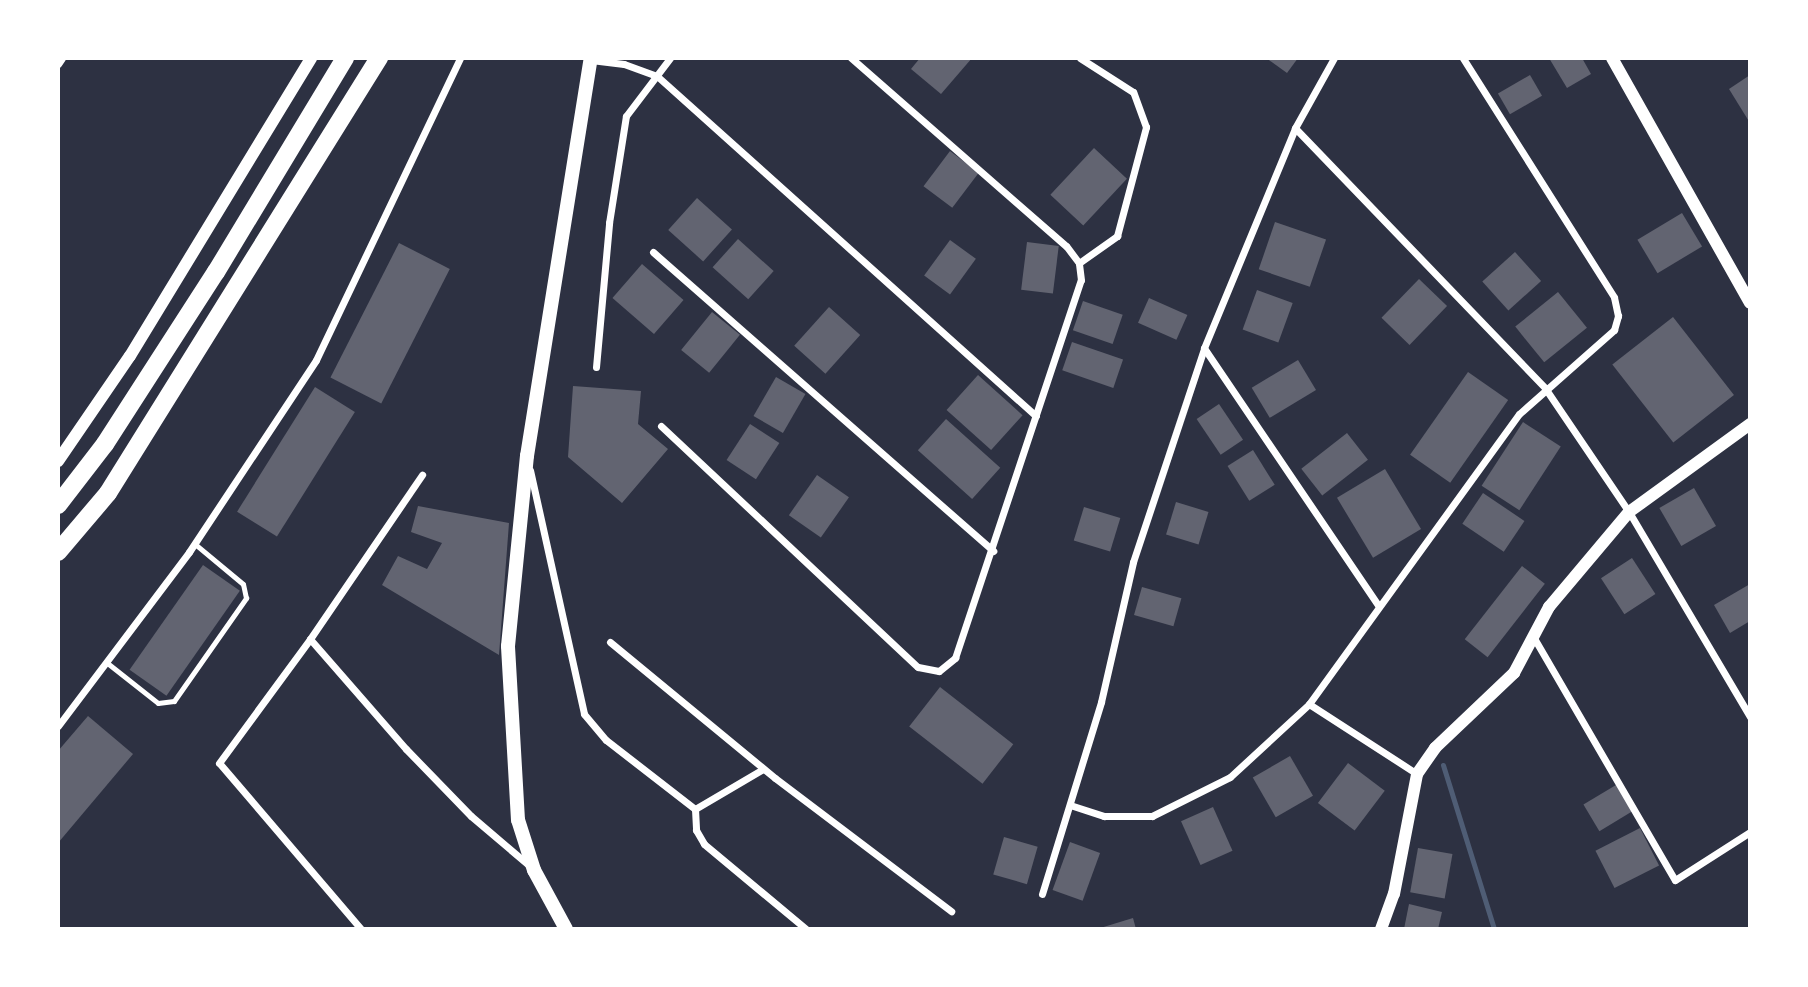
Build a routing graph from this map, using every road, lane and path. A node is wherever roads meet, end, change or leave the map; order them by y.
1 (62, 58) edge
2 (311, 58) edge
3 (345, 58) edge
4 (379, 58) edge
5 (460, 58) edge
6 (670, 58) edge
7 (851, 58) edge
8 (1080, 58) edge
9 (1334, 58) edge
10 (1463, 58) edge
11 (1612, 58) edge
12 (591, 59) edge
13 (58, 64) edge
14 (657, 76) junction
15 (1295, 128) junction
16 (653, 252) dead end
17 (1079, 263) junction
18 (1750, 303) edge
19 (1205, 348) junction
20 (596, 367) dead end
21 (1545, 388) junction
22 (1036, 416) junction
23 (1750, 424) edge
24 (661, 426) dead end
25 (527, 456) junction
26 (58, 461) edge
27 (422, 475) dead end
28 (58, 505) edge
29 (1629, 512) junction
30 (195, 544) junction
31 (993, 551) junction
32 (58, 552) edge
33 (1378, 605) junction
34 (1534, 638) junction
35 (310, 639) junction
36 (610, 642) dead end
37 (106, 662) junction
38 (1309, 704) junction
39 (1750, 716) edge
40 (58, 726) edge
41 (763, 769) junction
42 (1417, 774) junction
43 (1070, 805) junction
44 (695, 809) junction
45 (1750, 832) edge
46 (534, 870) junction
47 (1042, 894) dead end
48 (951, 911) dead end
49 (361, 929) edge
50 (566, 929) edge
51 (806, 929) edge
52 (1381, 929) edge

1 - 13 street
2 - 26 street
3 - 28 highway
4 - 32 highway
5 - 30 street
6 - 14 street
7 - 17 street
8 - 17 street
9 - 15 street
10 - 21 street
11 - 18 street
12 - 14 street
12 - 25 main road
14 - 20 street
14 - 22 street
15 - 19 street
15 - 21 street
16 - 31 street
17 - 22 street
19 - 33 street
19 - 43 street
21 - 29 street
21 - 33 street
22 - 31 street
23 - 29 street
24 - 31 street
25 - 44 street
25 - 46 main road
27 - 35 street
29 - 34 street
29 - 39 street
30 - 37 street
30 - 37 lane
33 - 38 street
34 - 42 street
34 - 45 street
35 - 46 street
35 - 49 street
36 - 41 street
37 - 40 street
38 - 42 street
38 - 43 street
41 - 44 street
41 - 48 street
42 - 52 street
43 - 47 street
44 - 51 street
46 - 50 main road

